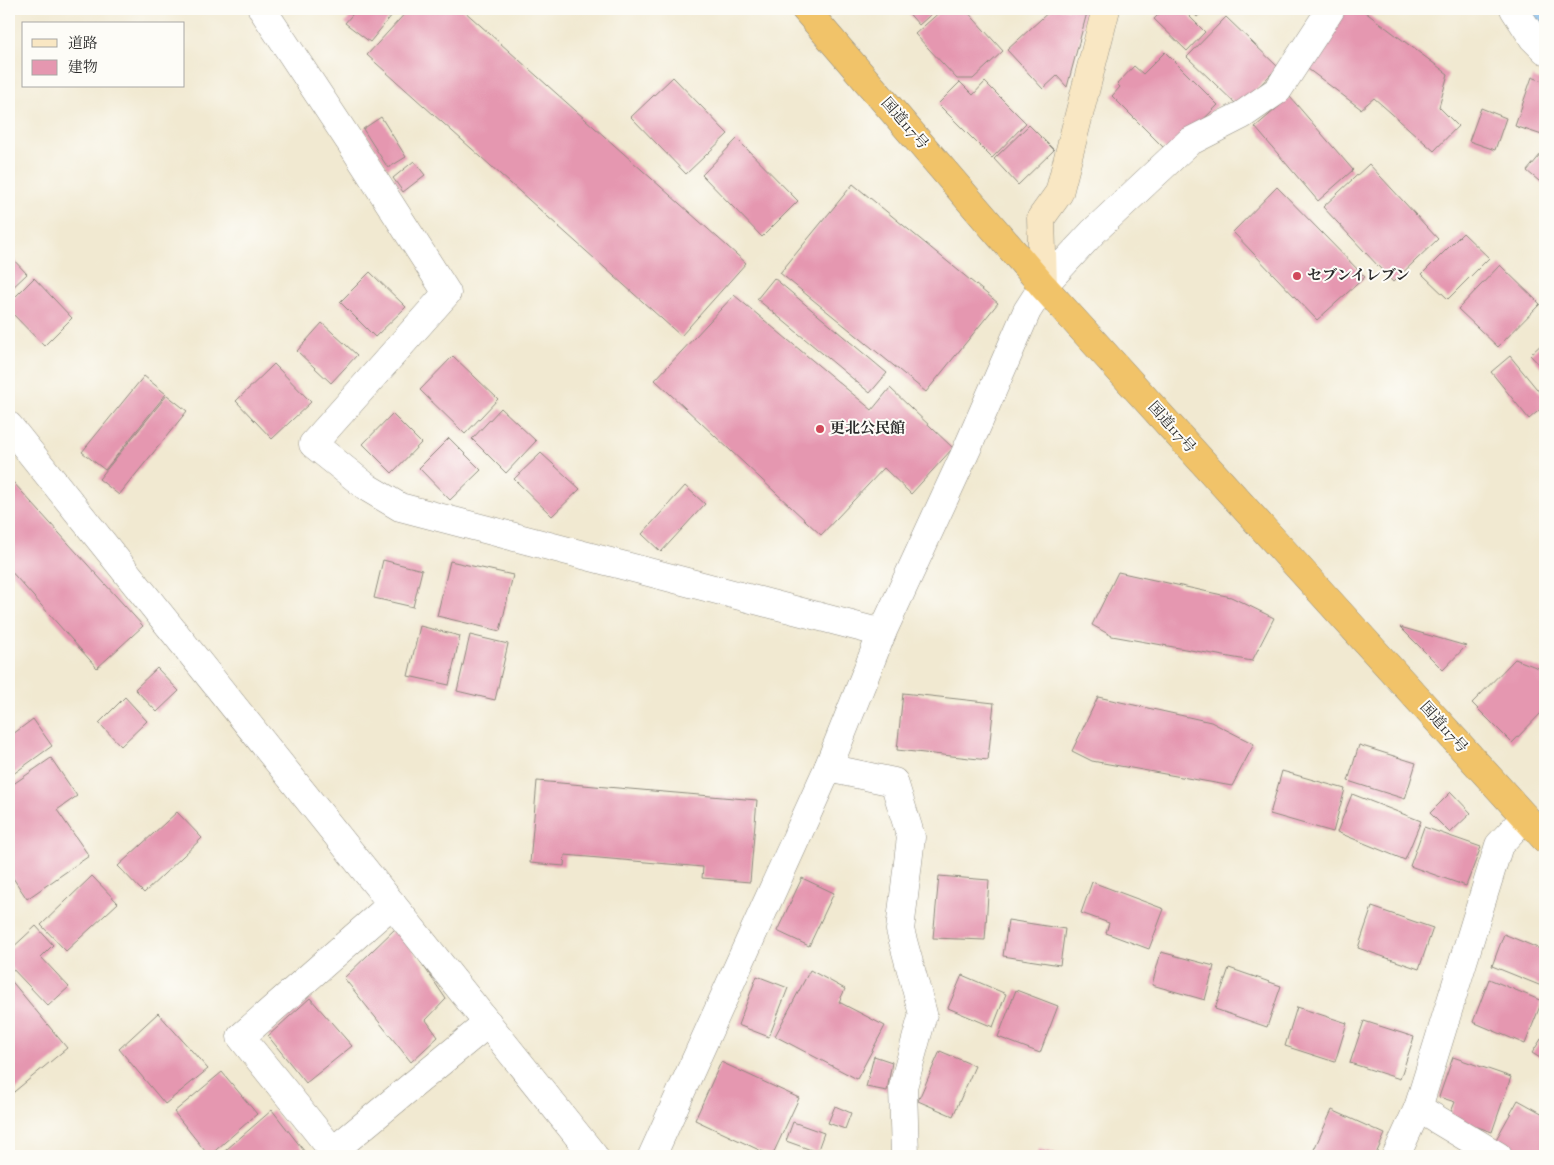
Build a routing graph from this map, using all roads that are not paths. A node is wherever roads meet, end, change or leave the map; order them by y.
1 (262, 9) edge
2 (806, 9) edge
3 (1106, 9) edge
4 (1331, 9) edge
5 (1514, 9) edge
6 (1545, 50) edge
7 (1043, 286) junction
8 (9, 426) edge
9 (882, 633) junction
10 (828, 768) junction
11 (1525, 817) junction
12 (1545, 839) edge
13 (392, 904) junction
14 (488, 1023) junction
15 (1418, 1108) junction
16 (594, 1156) edge
17 (652, 1156) edge
18 (905, 1156) edge
19 (1396, 1156) edge
20 (1498, 1156) edge

1 - 9 street
2 - 7 highway, 国道117号
3 - 7 street
4 - 7 street
5 - 6 street
7 - 9 street
7 - 11 highway, 国道117号
8 - 13 street
9 - 10 street
10 - 17 street
10 - 18 street
11 - 12 highway, 国道117号
11 - 15 street
13 - 14 street
13 - 14 street
14 - 16 street
15 - 19 street
15 - 20 street

